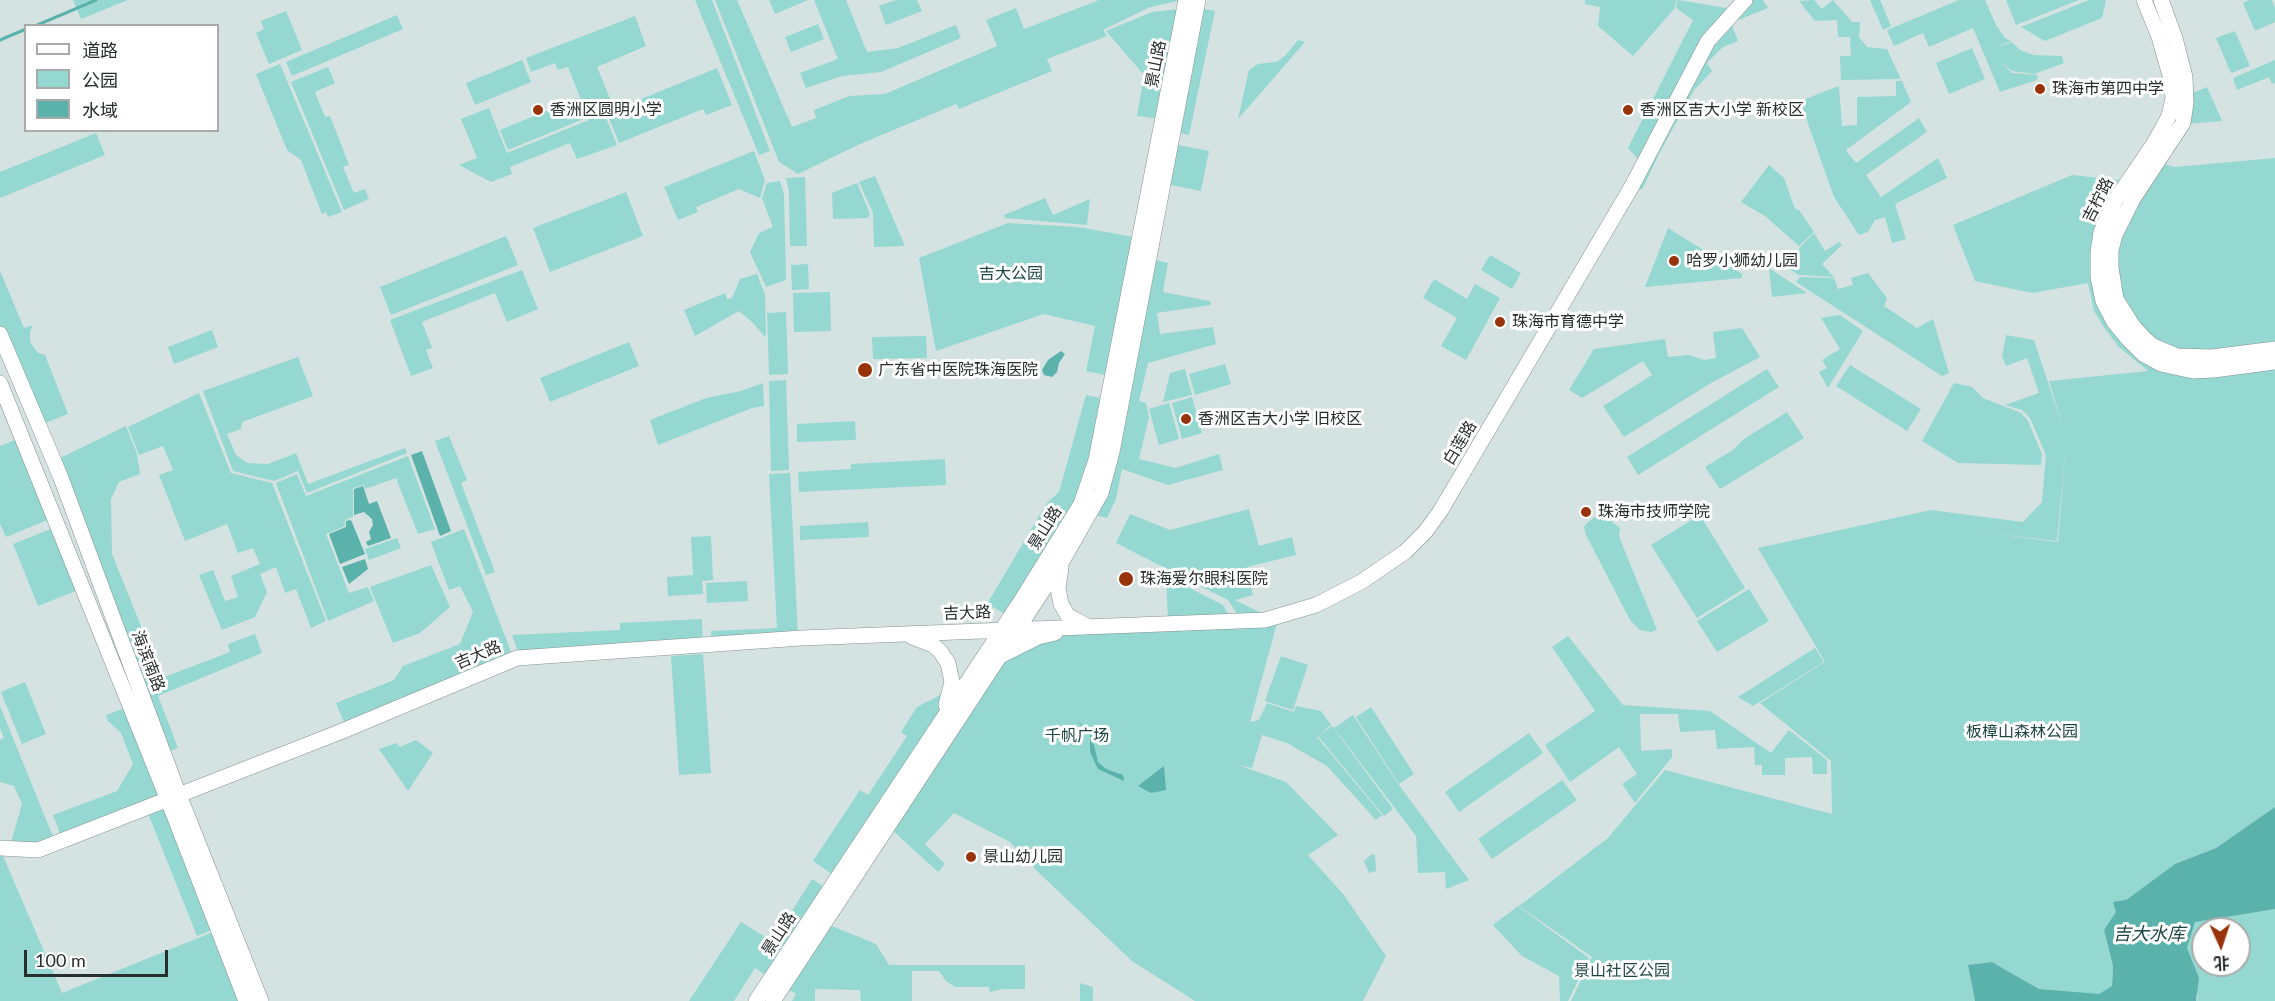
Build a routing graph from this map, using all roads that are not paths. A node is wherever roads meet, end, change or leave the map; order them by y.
1 (1186, 0) edge
2 (1198, 0) edge
3 (1745, 0) edge
4 (2144, 0) edge
5 (2161, 0) edge
6 (0, 334) edge
7 (2275, 349) edge
8 (2275, 362) edge
9 (0, 383) edge
10 (1061, 563) junction
11 (1087, 626) junction
12 (1017, 628) junction
13 (1001, 630) junction
14 (897, 634) junction
15 (1000, 657) junction
16 (941, 720) junction
17 (174, 797) junction
18 (0, 848) edge
19 (246, 1001) edge
20 (261, 1001) edge
21 (756, 1001) edge
22 (773, 1001) edge

1 - 13 main road, 景山路
2 - 10 main road, 景山路
3 - 11 main road, 白莲路
4 - 8 main road, 吉柠路
5 - 7 main road, 吉柠路
6 - 17 main road, 海滨南路
9 - 17 main road, 海滨南路
10 - 11 main road
10 - 12 main road, 景山路
11 - 12 main road, 白莲路
11 - 15 main road
12 - 13 main road, 吉大路
12 - 15 main road, 景山路
13 - 14 main road, 吉大路
13 - 16 main road, 景山路
14 - 16 main road
14 - 17 main road, 吉大路
15 - 22 main road, 景山路
16 - 21 main road, 景山路
17 - 18 main road, 吉大路
17 - 19 main road, 海滨南路
17 - 20 main road, 海滨南路

